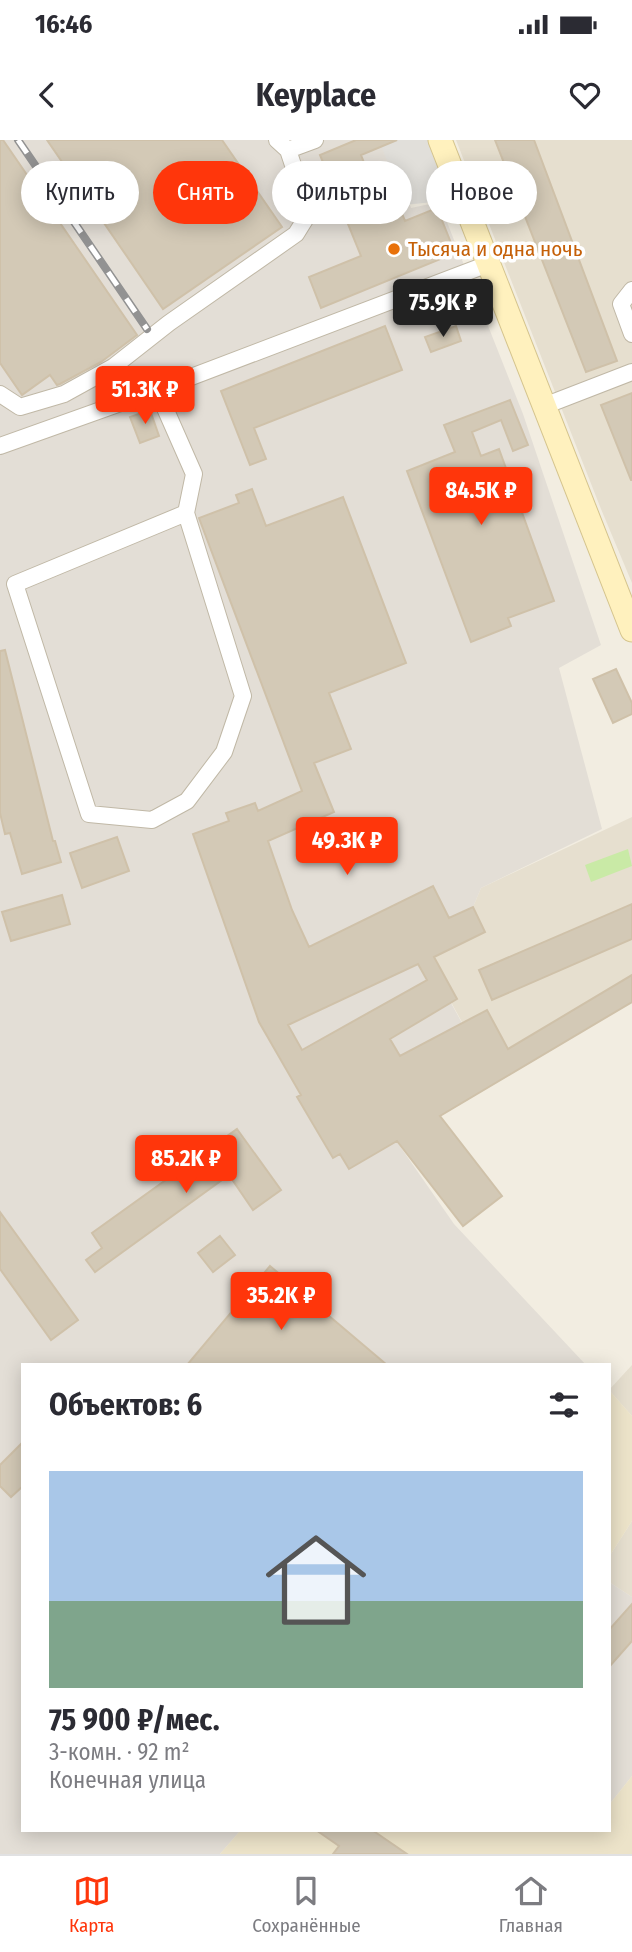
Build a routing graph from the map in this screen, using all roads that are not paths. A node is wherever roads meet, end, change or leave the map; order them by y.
1 (315, 140) edge
2 (440, 140) edge
3 (282, 145) edge
4 (488, 264) junction
5 (632, 290) edge
6 (632, 334) edge
7 (632, 372) edge
8 (157, 390) junction
9 (0, 394) edge
10 (544, 406) junction
11 (0, 446) edge
12 (186, 513) junction
13 (632, 629) edge

1 - 3 street
2 - 4 street
3 - 9 street
4 - 8 street
4 - 10 street
5 - 6 street
7 - 10 street
8 - 11 street
8 - 12 street
10 - 13 street
12 - 12 street

